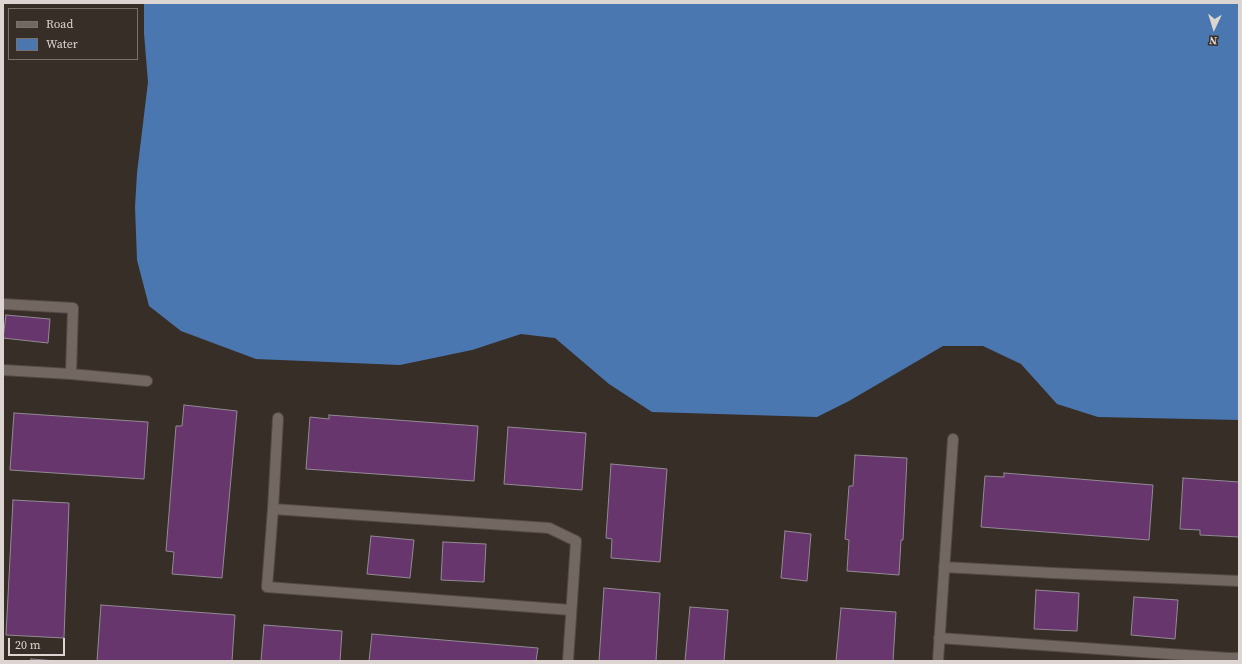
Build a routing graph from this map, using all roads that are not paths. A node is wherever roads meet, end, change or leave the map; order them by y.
1 (3, 304) edge
2 (3, 370) edge
3 (71, 374) junction
4 (147, 381) dead end
5 (278, 418) dead end
6 (953, 439) dead end
7 (273, 509) junction
8 (944, 567) junction
9 (1239, 581) edge
10 (571, 610) junction
11 (939, 638) junction
12 (1239, 658) edge
13 (568, 661) edge
14 (938, 661) edge

1 - 3 street
2 - 3 street
3 - 4 street
5 - 7 street
6 - 8 street
7 - 10 street
7 - 10 street
8 - 9 street
8 - 11 street
10 - 13 street
11 - 12 street
11 - 14 street

